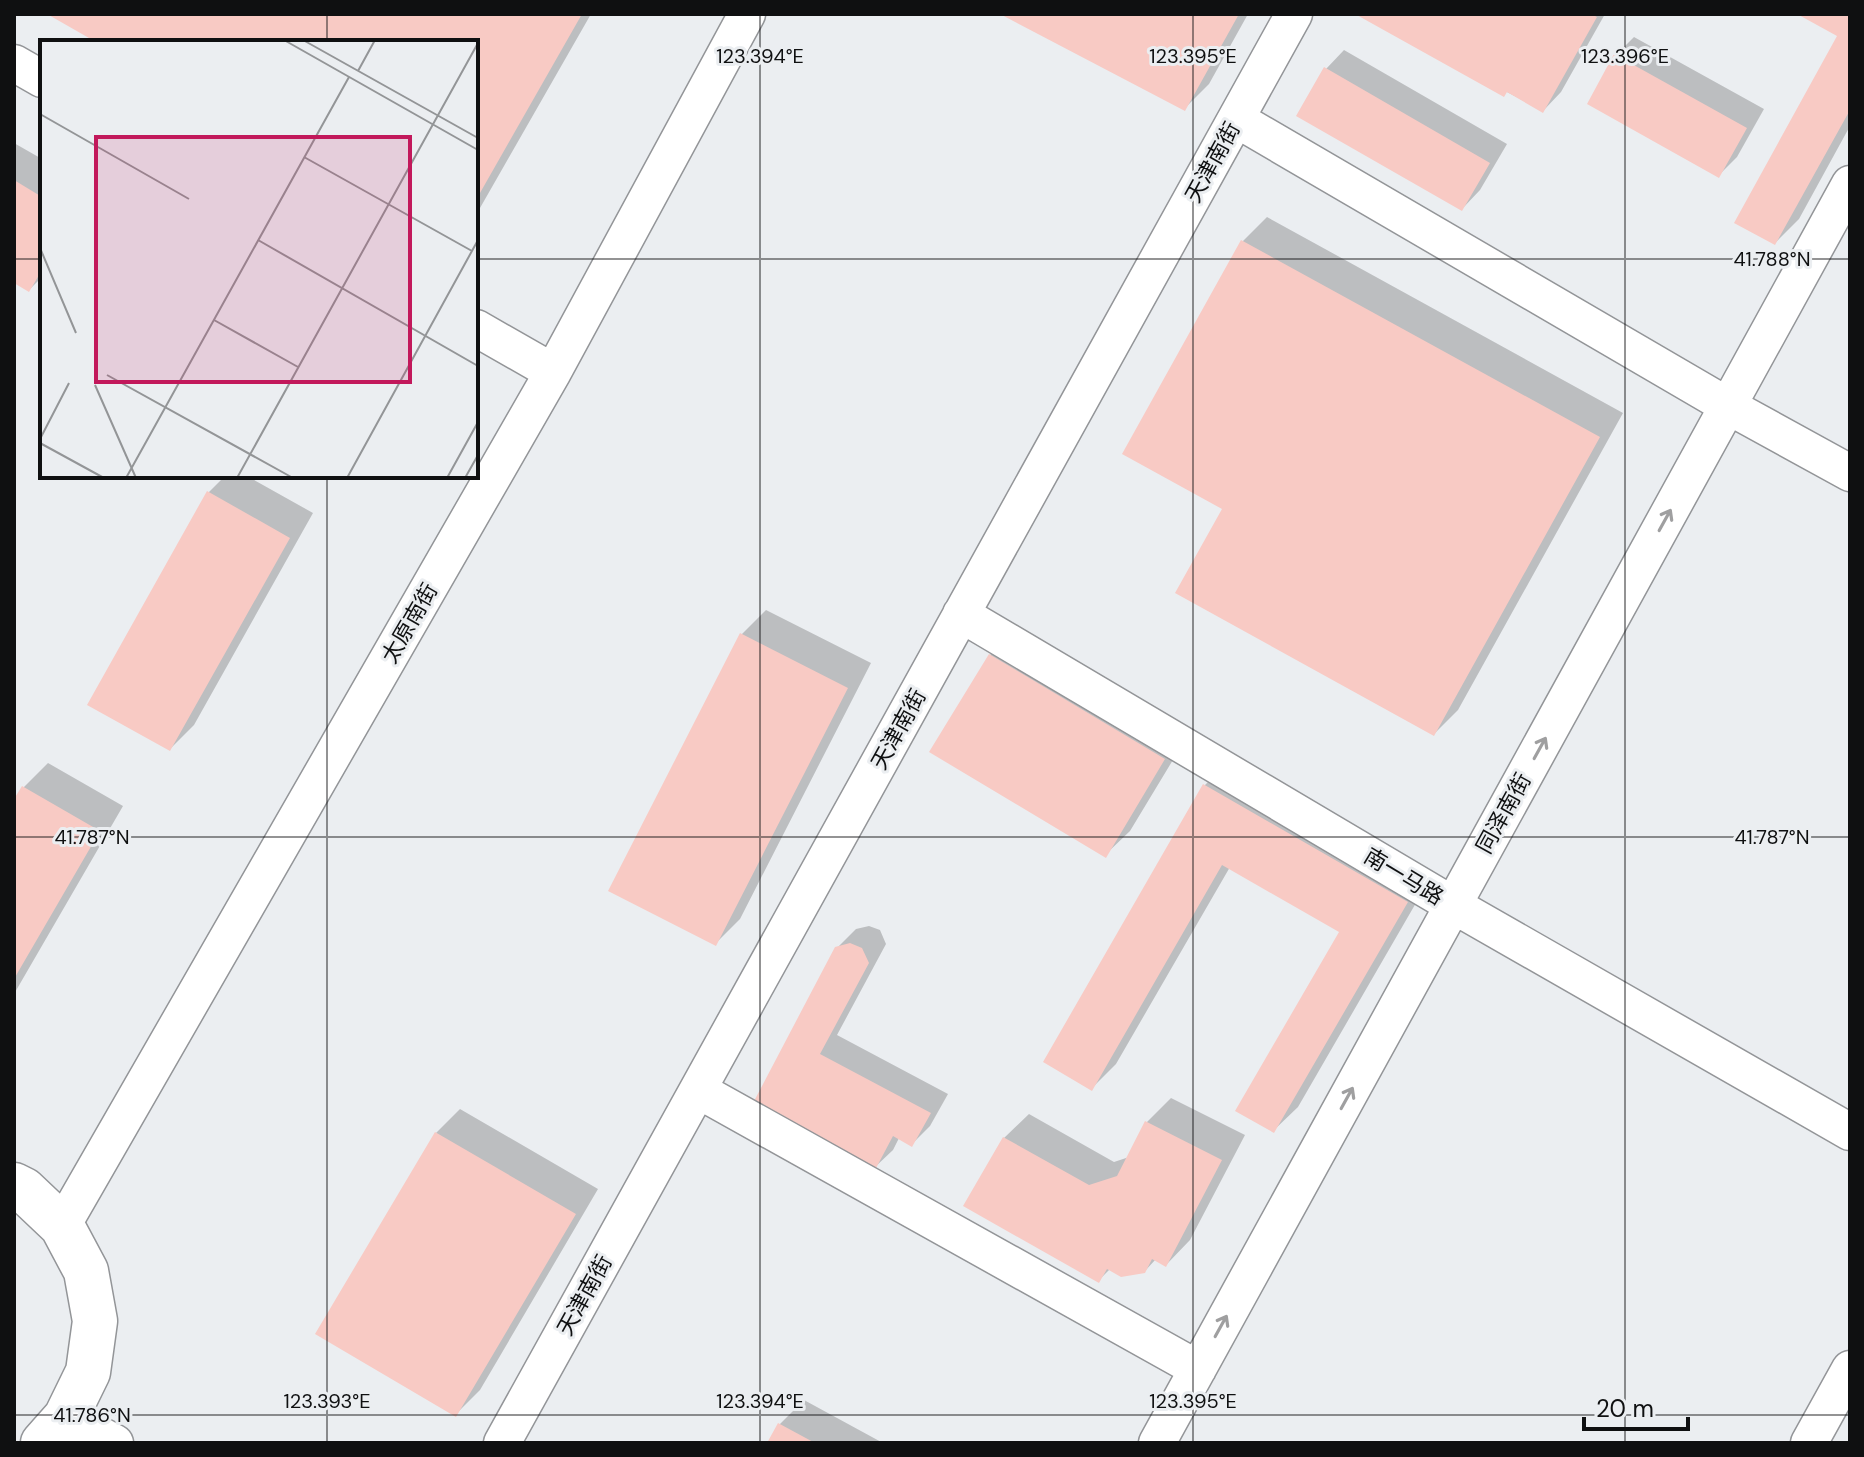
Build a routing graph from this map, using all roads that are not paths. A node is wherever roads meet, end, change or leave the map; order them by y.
1 (747, 14) edge
2 (1294, 14) edge
3 (14, 63) edge
4 (40, 78) edge
5 (1236, 119) junction
6 (1850, 184) edge
7 (478, 329) edge
8 (553, 372) junction
9 (1728, 406) junction
10 (1850, 473) edge
11 (961, 614) junction
12 (1453, 905) junction
13 (698, 1090) junction
14 (1850, 1132) edge
15 (14, 1185) edge
16 (62, 1226) junction
17 (1198, 1369) junction
18 (1850, 1369) edge
19 (54, 1430) edge
20 (115, 1443) edge
21 (502, 1443) edge
22 (1157, 1443) edge
23 (1809, 1443) edge

1 - 8 street, 太原南街
2 - 5 street, 天津南街
3 - 4 street
5 - 9 street
5 - 11 street, 天津南街
6 - 9 street, 同泽南街
7 - 8 street
8 - 16 street, 太原南街
9 - 10 street
12 -> 9 street, 同泽南街
11 - 12 street, 南一马路
11 - 13 street, 天津南街
12 - 14 street, 南一马路
17 -> 12 street, 同泽南街
13 - 17 street
13 - 21 street, 天津南街
15 - 16 street
16 - 19 street
17 - 22 street, 同泽南街
18 - 23 street
19 - 20 street

